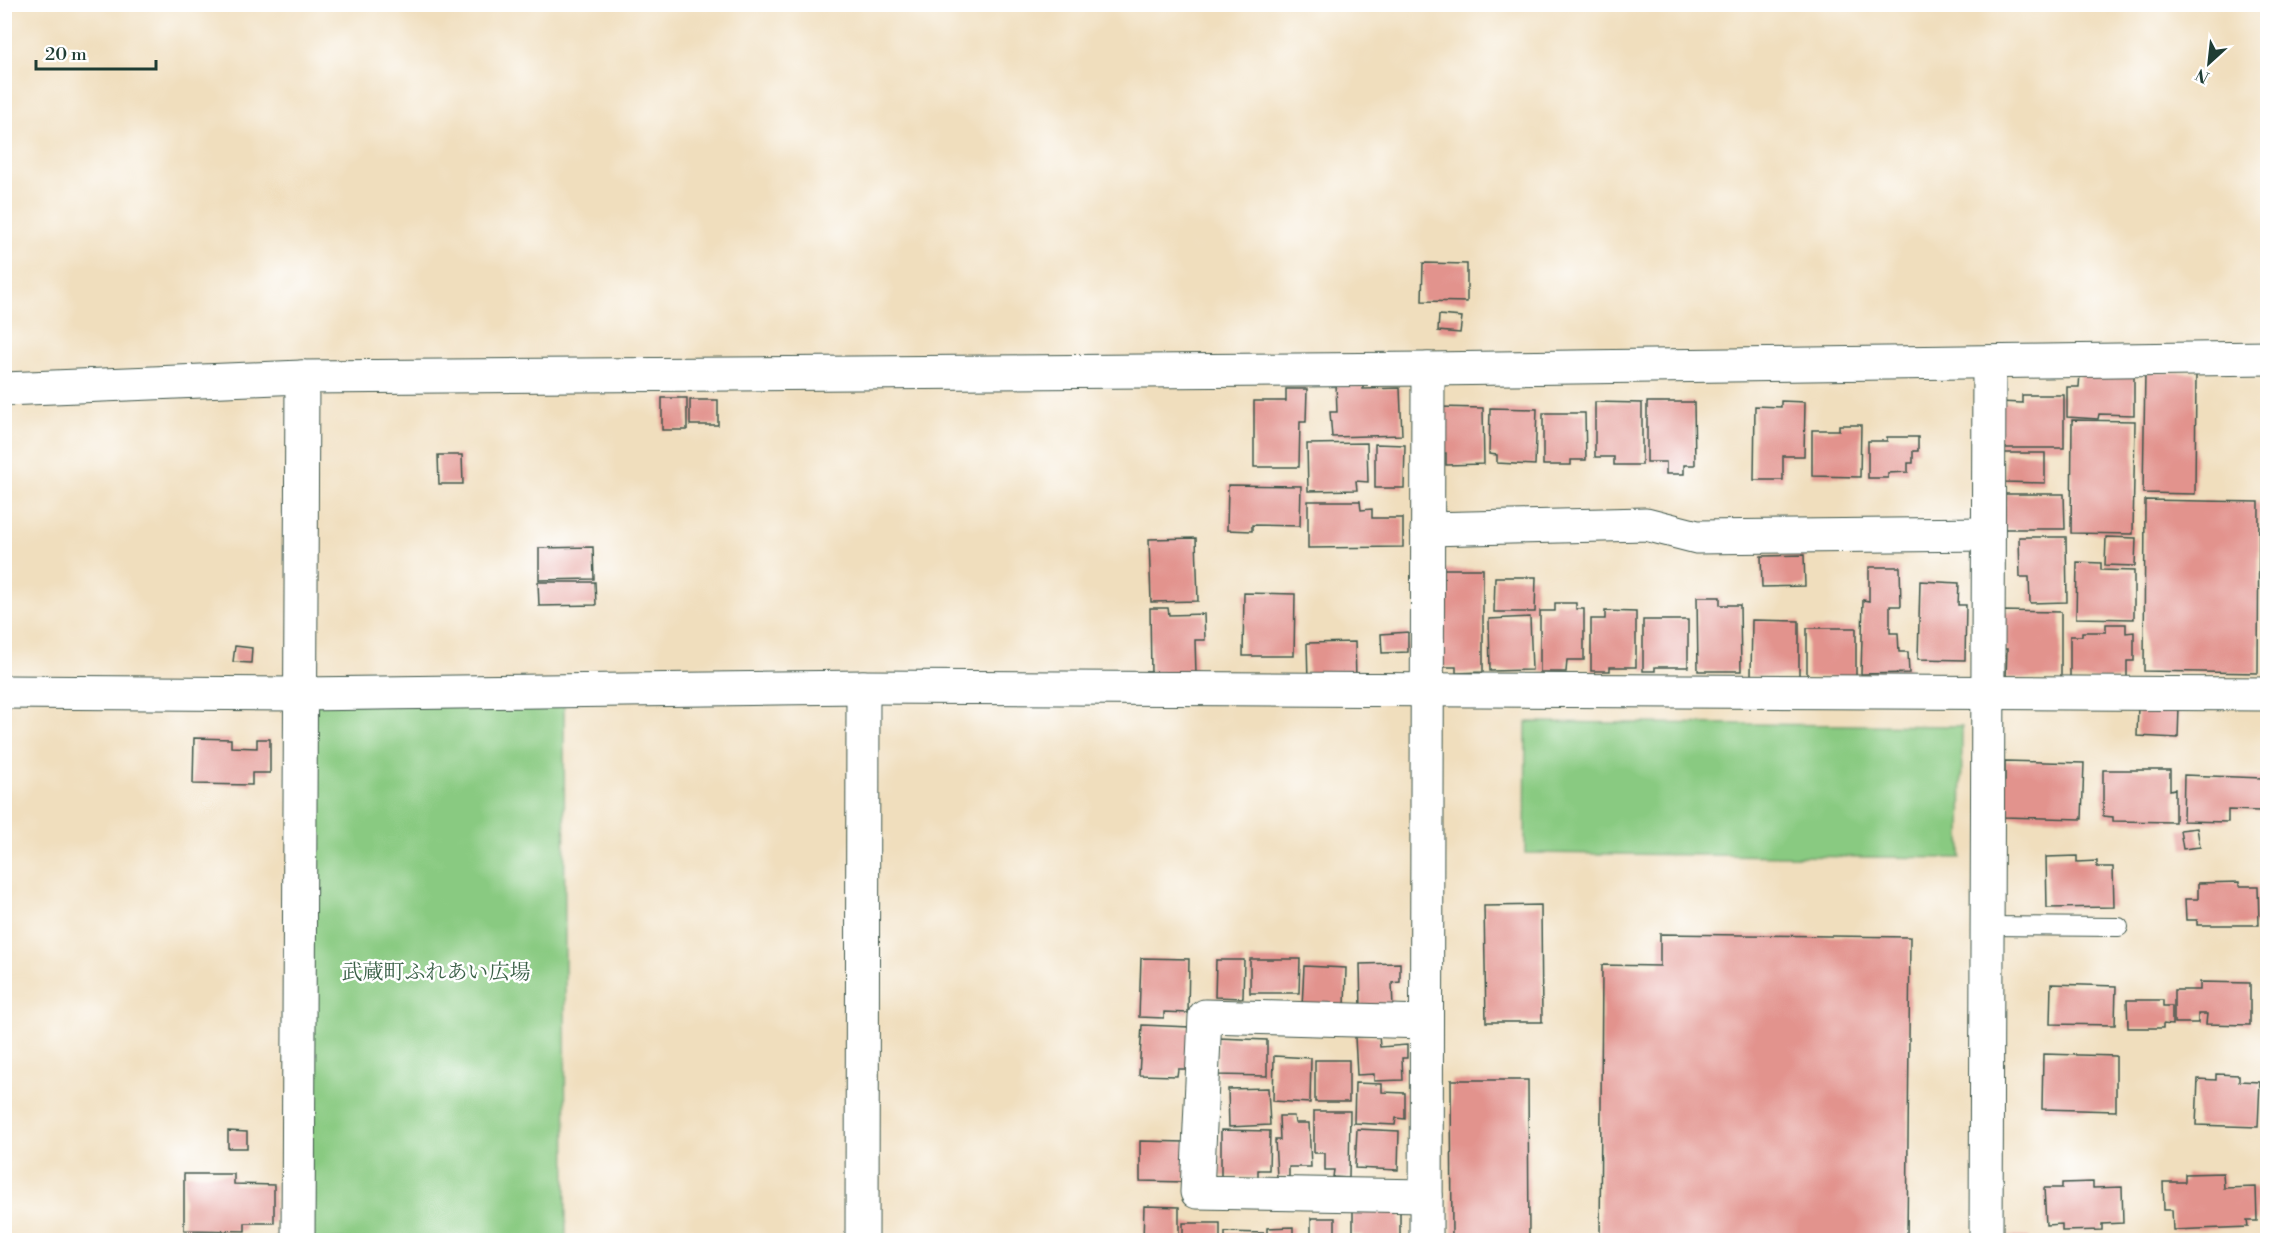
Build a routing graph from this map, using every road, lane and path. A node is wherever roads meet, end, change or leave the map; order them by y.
1 (2268, 358) edge
2 (1989, 362) junction
3 (1428, 369) junction
4 (302, 377) junction
5 (4, 389) edge
6 (1427, 529) junction
7 (1987, 534) junction
8 (863, 687) junction
9 (1427, 691) junction
10 (4, 692) edge
11 (301, 694) junction
12 (2268, 694) edge
13 (1988, 695) junction
14 (1988, 926) junction
15 (2119, 927) dead end
16 (1426, 1022) junction
17 (1426, 1196) junction
18 (298, 1240) edge
19 (861, 1240) edge
20 (1426, 1240) edge
21 (1986, 1240) edge

1 - 2 street
2 - 3 street
2 - 7 street
3 - 4 street
3 - 6 street
4 - 5 street
4 - 11 street
6 - 7 street
6 - 9 street
7 - 13 street
8 - 9 street
8 - 11 street
8 - 19 street
9 - 13 street
9 - 16 street
10 - 11 street
11 - 18 street
12 - 13 street
13 - 14 street
14 - 15 lane
14 - 21 street
16 - 17 street
16 - 17 street
17 - 20 street

